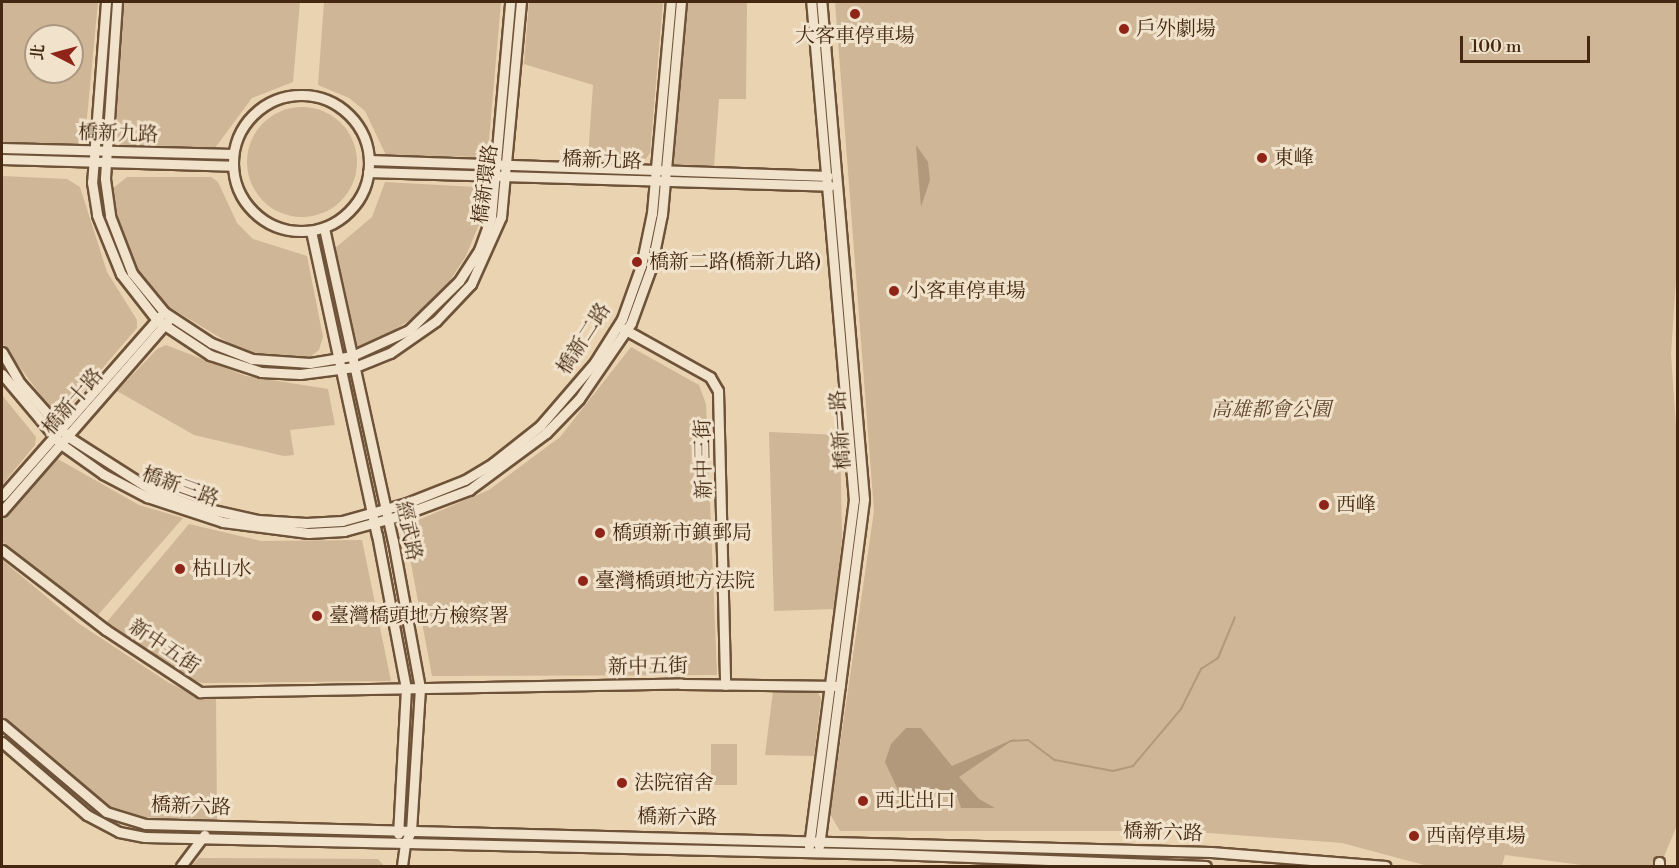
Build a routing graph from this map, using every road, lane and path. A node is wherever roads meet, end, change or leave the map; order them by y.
1 (106, 2) edge
2 (117, 2) edge
3 (510, 2) edge
4 (521, 2) edge
5 (671, 2) edge
6 (681, 2) edge
7 (811, 2) edge
8 (821, 2) edge
9 (2, 148) edge
10 (93, 151) junction
11 (105, 152) junction
12 (233, 154) junction
13 (2, 159) edge
14 (369, 160) junction
15 (93, 164) junction
16 (105, 164) junction
17 (497, 165) junction
18 (508, 165) junction
19 (232, 166) junction
20 (661, 170) junction
21 (368, 172) junction
22 (496, 176) junction
23 (507, 176) junction
24 (830, 176) junction
25 (660, 181) junction
26 (830, 186) junction
27 (324, 228) junction
28 (311, 231) junction
29 (167, 315) junction
30 (160, 323) junction
31 (623, 328) junction
32 (2, 352) edge
33 (352, 356) junction
34 (338, 359) junction
35 (354, 367) junction
36 (341, 369) junction
37 (2, 374) edge
38 (61, 436) junction
39 (2, 496) edge
40 (386, 510) junction
41 (2, 511) edge
42 (372, 512) junction
43 (388, 520) junction
44 (375, 523) junction
45 (2, 550) edge
46 (725, 685) junction
47 (836, 686) junction
48 (406, 688) junction
49 (420, 688) junction
50 (2, 724) edge
51 (2, 742) edge
52 (204, 826) junction
53 (396, 831) junction
54 (411, 831) junction
55 (204, 839) junction
56 (815, 840) junction
57 (405, 844) junction
58 (1211, 852) junction
59 (808, 854) junction
60 (819, 854) junction
61 (999, 862) edge
62 (181, 867) edge
63 (402, 867) edge
64 (1208, 867) edge
65 (1385, 867) edge

1 - 10 street, 橋新環路
2 - 11 street, 橋新環路
3 - 17 street, 橋新環路
4 - 18 street, 橋新環路
5 - 20 street, 橋新二路
6 - 20 street, 橋新二路
7 - 24 street, 橋新一路
8 - 24 street, 橋新一路
9 - 10 street, 橋新九路
10 - 11 street, 橋新九路
10 - 15 street, 橋新環路
11 - 12 street, 橋新九路
11 - 16 street, 橋新環路
12 - 14 street
12 - 19 street
13 - 15 street, 橋新九路
14 - 17 street, 橋新九路
14 - 21 street
15 - 16 street, 橋新九路
15 - 30 street, 橋新環路
16 - 19 street, 橋新九路
16 - 29 street, 橋新環路
17 - 18 street, 橋新九路
17 - 22 street, 橋新環路
18 - 20 street, 橋新九路
18 - 23 street, 橋新環路
19 - 28 street
20 - 24 street, 橋新九路
20 - 25 street, 橋新二路
21 - 22 street, 橋新九路
21 - 27 street
22 - 23 street, 橋新九路
22 - 33 street, 橋新環路
23 - 25 street, 橋新九路
23 - 35 street, 橋新環路
24 - 26 street, 橋新一路
25 - 26 street, 橋新九路
25 - 31 street, 橋新二路
26 - 47 street, 橋新一路
27 - 28 street
27 - 33 street, 經武路
28 - 34 street, 經武路
29 - 30 street, 橋新十路
29 - 34 street, 橋新環路
30 - 36 street, 橋新環路
30 - 38 street, 橋新十路
31 - 40 street, 橋新二路
31 - 43 street, 橋新二路
31 - 46 street, 新中三街
32 - 38 street, 橋新三路
33 - 34 street, 橋新環路
33 - 35 street, 經武路
34 - 36 street, 經武路
35 - 36 street, 橋新環路
35 - 40 street, 經武路
36 - 42 street, 經武路
37 - 38 street, 橋新三路
38 - 39 street, 橋新十路
38 - 41 street, 橋新十路
38 - 42 street, 橋新三路
38 - 44 street, 橋新三路
40 - 42 street, 橋新二路
40 - 43 street, 經武路
42 - 44 street, 經武路
43 - 44 street, 橋新三路
43 - 49 street, 經武路
44 - 48 street, 經武路
45 - 48 street, 新中五街
46 - 47 street, 新中五街
46 - 49 street, 新中五街
47 - 56 street, 橋新一路
48 - 49 street, 新中五街
48 - 53 street, 經武路
49 - 54 street, 經武路
50 - 52 street, 橋新六路
51 - 55 street, 橋新六路
52 - 53 street, 橋新六路
52 - 55 street
53 - 54 street, 橋新六路
53 - 57 street
54 - 56 street, 橋新六路
54 - 57 street, 經武路
55 - 57 street, 橋新六路
55 - 62 street
56 - 58 street, 橋新六路
56 - 59 street, 橋新一路
56 - 60 street, 橋新一路
57 - 59 street, 橋新六路
57 - 63 street, 經武路
58 - 64 street
58 - 65 street, 橋新六路
59 - 60 street, 橋新六路
60 - 61 street, 橋新六路
61 - 64 street, 橋新六路

